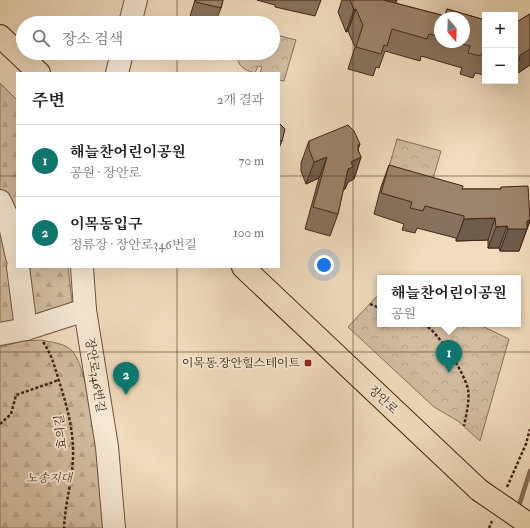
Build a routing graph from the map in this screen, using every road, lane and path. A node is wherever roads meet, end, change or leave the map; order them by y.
1 (136, 0) edge
2 (132, 16) edge
3 (0, 36) edge
4 (16, 51) edge
5 (25, 60) edge
6 (120, 60) edge
7 (38, 72) edge
8 (117, 72) edge
9 (0, 201) edge
10 (16, 253) edge
11 (18, 268) edge
12 (82, 268) edge
13 (244, 268) edge
14 (370, 304) dead end
15 (377, 307) edge
16 (85, 310) junction
17 (428, 327) edge
18 (0, 334) edge
19 (34, 334) junction
20 (59, 380) junction
21 (0, 424) edge
22 (464, 426) dead end
23 (530, 429) edge
24 (504, 493) dead end
25 (495, 514) dead end
26 (530, 525) edge
27 (64, 528) edge
28 (114, 528) edge
29 (488, 528) edge

1 - 2 street
3 - 4 main road
5 - 7 main road
6 - 8 street
9 - 10 street
11 - 19 street
12 - 16 street
13 - 26 main road, 장안로, bridge
14 - 15 path
16 - 19 street
16 - 28 street, 장안로346번길
17 - 22 path
18 - 19 street
19 - 20 path, 효의길
20 - 21 path
20 - 27 path, 효의길
23 - 24 path
25 - 29 path

